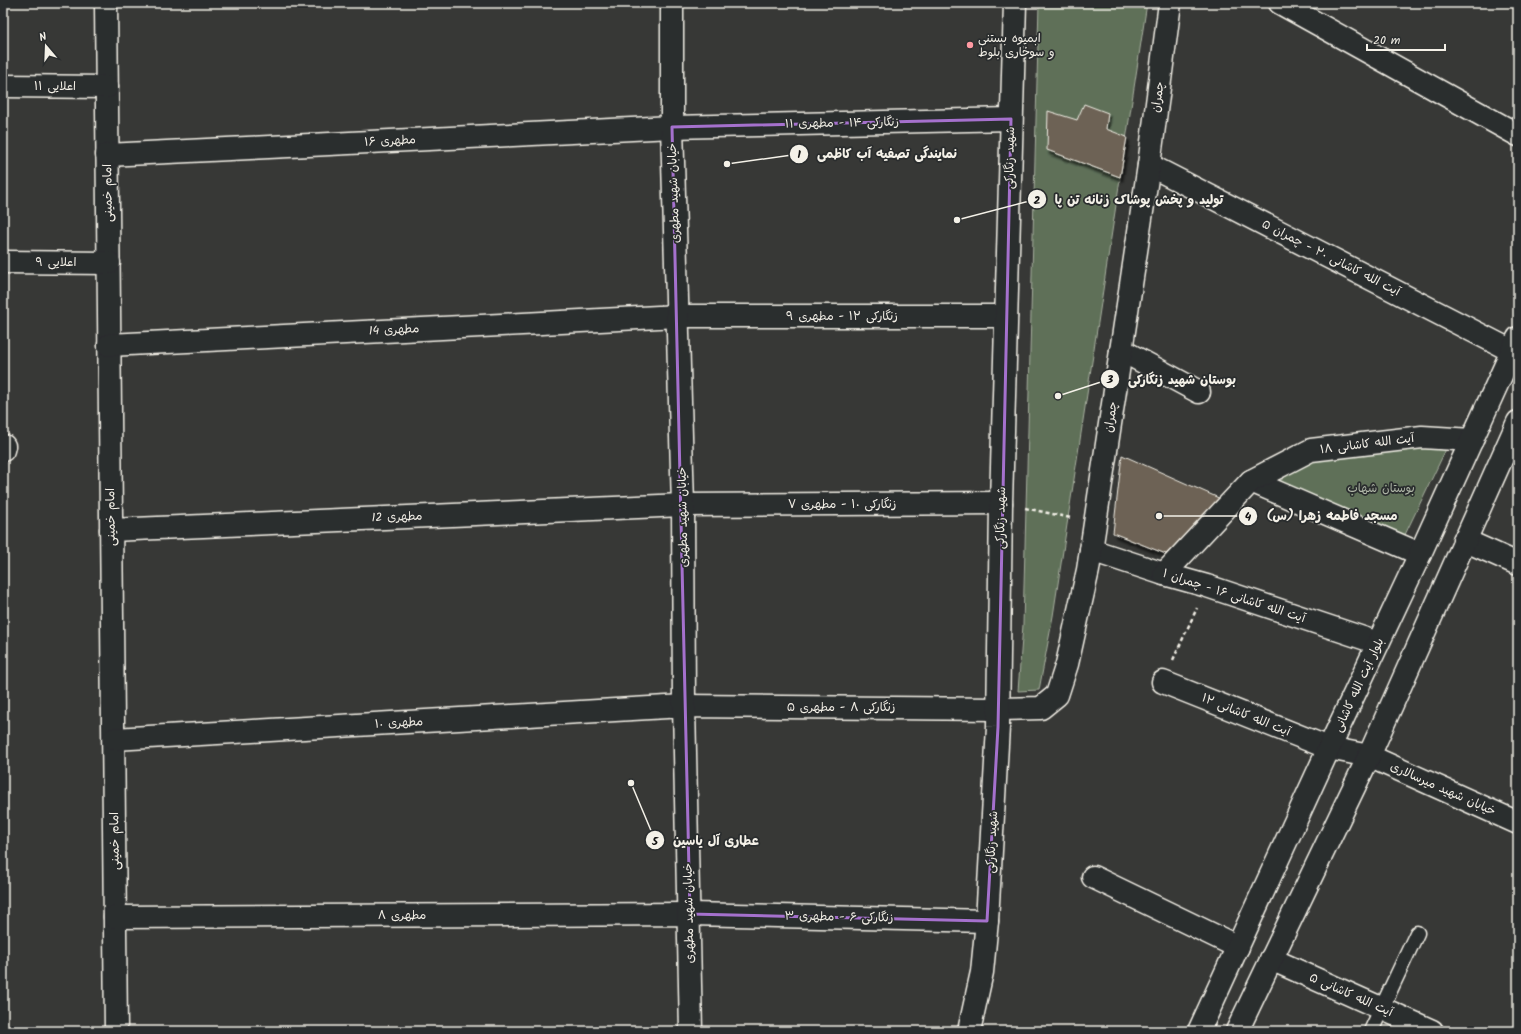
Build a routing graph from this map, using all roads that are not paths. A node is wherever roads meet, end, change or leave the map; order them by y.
1 (106, 3) edge
2 (672, 3) edge
3 (1015, 3) edge
4 (1170, 3) edge
5 (1280, 3) edge
6 (3, 86) edge
7 (107, 87) junction
8 (1011, 119) junction
9 (672, 127) junction
10 (1518, 135) edge
11 (108, 155) junction
12 (1149, 165) junction
13 (3, 262) edge
14 (109, 263) junction
15 (678, 316) junction
16 (1006, 316) junction
17 (109, 344) junction
18 (1515, 345) edge
19 (1121, 350) junction
20 (1200, 392) dead end
21 (1518, 422) edge
22 (1472, 440) junction
23 (3, 446) edge
24 (3, 450) edge
25 (1251, 481) junction
26 (1001, 503) junction
27 (683, 505) junction
28 (111, 530) junction
29 (1464, 540) junction
30 (1091, 550) junction
31 (1420, 554) junction
32 (1518, 564) edge
33 (1164, 574) junction
34 (1378, 644) junction
35 (1162, 682) road end
36 (684, 706) junction
37 (998, 709) junction
38 (114, 739) junction
39 (1329, 748) junction
40 (1369, 756) junction
41 (1518, 823) edge
42 (1093, 877) dead end
43 (690, 914) junction
44 (115, 917) junction
45 (987, 921) junction
46 (1416, 933) dead end
47 (1238, 947) junction
48 (1271, 959) junction
49 (1382, 1009) junction
50 (1423, 1029) edge
51 (116, 1031) edge
52 (691, 1031) edge
53 (969, 1031) edge
54 (1199, 1031) edge
55 (1237, 1031) edge
56 (1371, 1031) edge

1 - 7 street, امام خمینی
2 - 9 street, خیابان شهید مطهری
3 - 8 street, شهید زنگارکی
4 - 12 street, چمران
5 - 10 street
6 - 7 street, اعلایی ۱۱
7 - 11 street, امام خمینی
8 - 9 street, زنگارکی ۱۴ - مطهری ۱۱
8 - 16 street, شهید زنگارکی
9 - 11 street, مطهری ۱۶
9 - 15 street, خیابان شهید مطهری
11 - 14 street, امام خمینی
12 - 18 street, آیت الله کاشانی ۲۰ - چمران ۵
12 - 19 street, چمران
13 - 14 street, اعلایی ۹
14 - 17 street, امام خمینی
15 - 16 street, زنگارکی ۱۲ - مطهری ۹
15 - 17 street, مطهری 14
15 - 27 street, خیابان شهید مطهری
16 - 26 street, شهید زنگارکی
17 - 28 street, امام خمینی
18 - 22 street, بلوار آیت الله کاشانی
19 - 20 street
19 - 30 street, چمران
21 - 29 street
22 - 25 street, آیت الله کاشانی ۱۸
22 - 31 street, بلوار آیت الله کاشانی
23 - 24 street
25 - 31 street
25 - 33 street, آیت الله کاشانی ۱۸
26 - 27 street, زنگارکی ۱۰ - مطهری ۷
26 - 37 street, شهید زنگارکی
27 - 28 street, مطهری 12
27 - 36 street, خیابان شهید مطهری
28 - 38 street, امام خمینی
29 - 32 street
29 - 40 street
30 - 33 street, آیت الله کاشانی ۱۶ - چمران ۱
30 - 37 street, چمران
31 - 34 street, بلوار آیت الله کاشانی
33 - 34 street, آیت الله کاشانی ۱۶ - چمران ۱
34 - 39 street, بلوار آیت الله کاشانی
35 - 39 street, آیت الله کاشانی ۱۲
36 - 37 street, زنگارکی ۸ - مطهری ۵
36 - 38 street, مطهری ۱۰
36 - 43 street, خیابان شهید مطهری
37 - 45 street, شهید زنگارکی
38 - 44 street, امام خمینی
39 - 40 street, آیت الله کاشانی ۱۲
39 - 47 street, بلوار آیت الله کاشانی
40 - 41 street, خیابان شهید میرسالاری
40 - 48 street
42 - 47 street
43 - 44 street, مطهری ۸
43 - 45 street, زنگارکی ۶ - مطهری ۳
43 - 52 street, خیابان شهید مطهری
44 - 51 street, امام خمینی
45 - 53 street, شهید زنگارکی
46 - 49 lane
47 - 54 street, بلوار آیت الله کاشانی
48 - 49 street, آیت الله کاشانی ۵
48 - 55 street
49 - 50 street, آیت الله کاشانی ۵
49 - 56 lane

